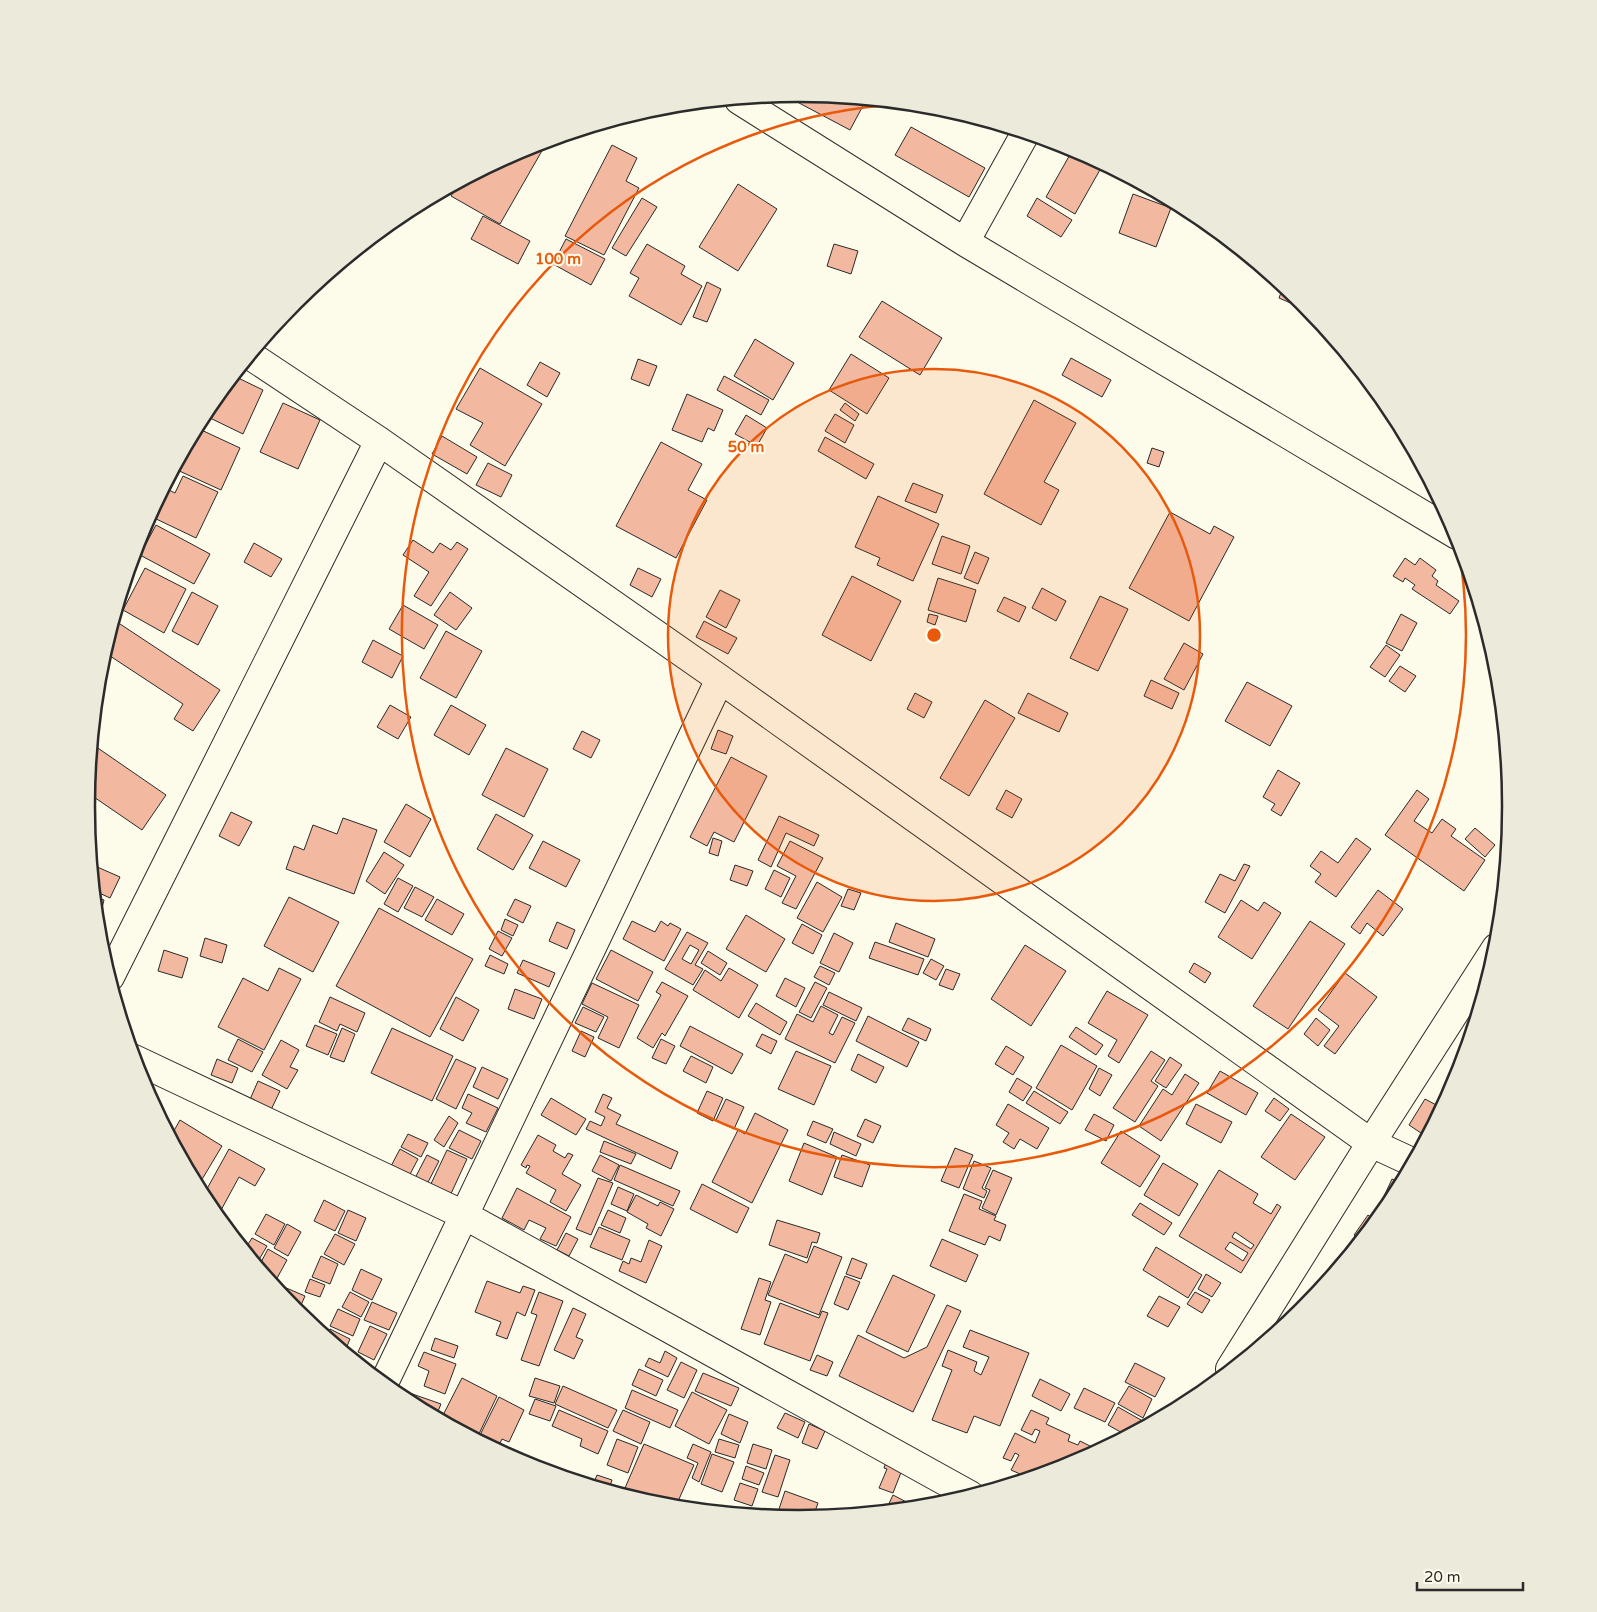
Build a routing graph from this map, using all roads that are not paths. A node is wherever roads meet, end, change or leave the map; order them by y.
1 (746, 105) edge
2 (1022, 139) edge
3 (965, 242) junction
4 (256, 359) edge
5 (380, 441) junction
6 (1444, 528) edge
7 (720, 679) junction
8 (115, 968) edge
9 (1482, 970) edge
10 (145, 1064) edge
11 (1371, 1143) junction
12 (1407, 1160) edge
13 (464, 1215) junction
14 (1238, 1355) edge
15 (387, 1376) edge
16 (962, 1490) edge

1 - 3 street
2 - 3 street
3 - 6 street
4 - 5 street
5 - 7 street
5 - 8 street
7 - 11 street
7 - 13 street
9 - 11 street
10 - 13 street
11 - 12 street
11 - 14 street
13 - 15 street
13 - 16 street

